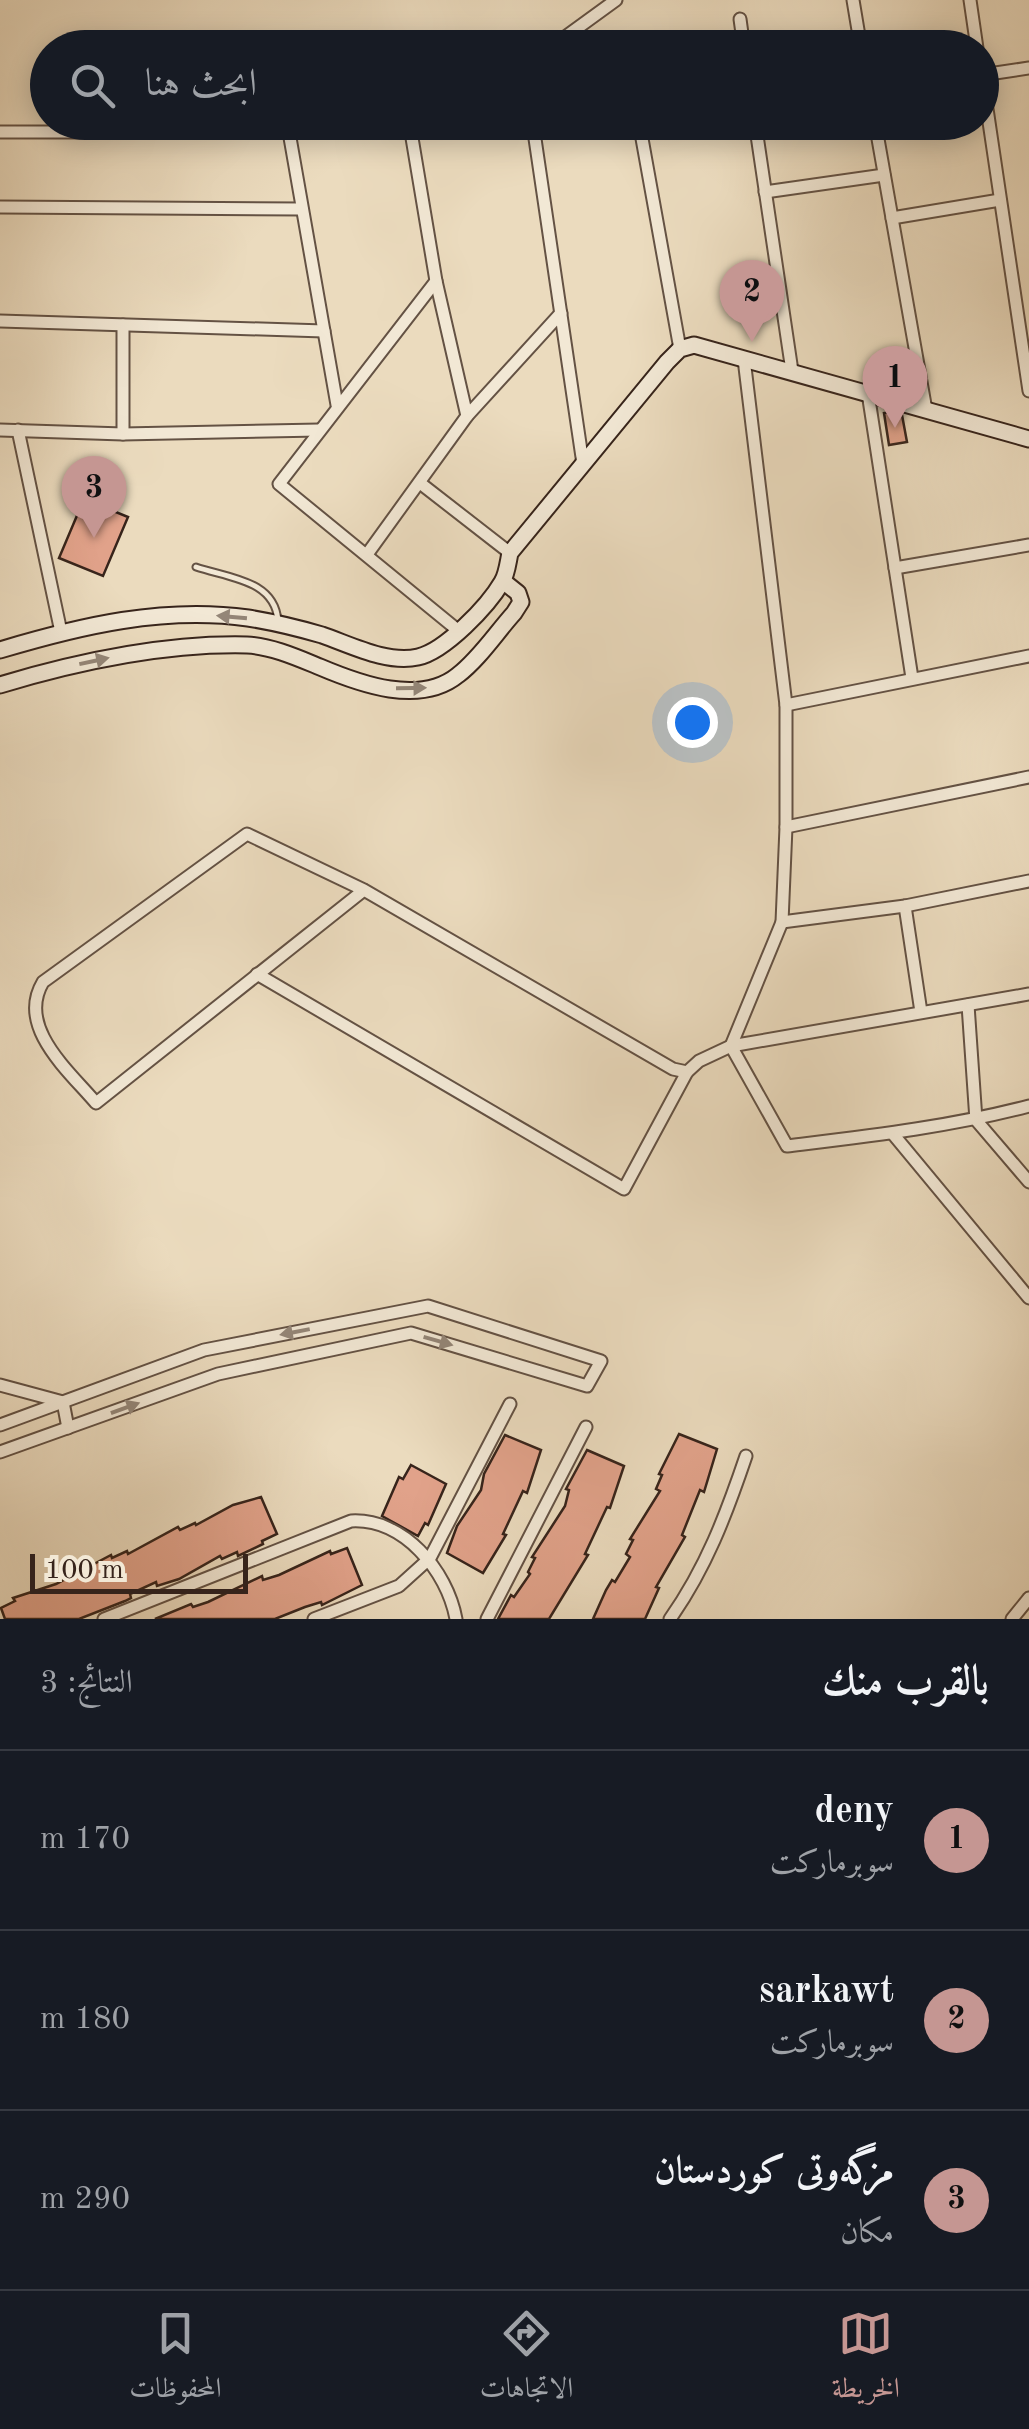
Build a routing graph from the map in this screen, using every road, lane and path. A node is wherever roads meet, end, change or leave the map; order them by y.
1 (616, 0) edge
2 (852, 0) edge
3 (970, 0) edge
4 (740, 19) dead end
5 (575, 30) edge
6 (742, 30) edge
7 (858, 30) edge
8 (975, 30) edge
9 (1029, 68) edge
10 (999, 72) edge
11 (30, 131) edge
12 (0, 132) edge
13 (290, 140) edge
14 (412, 140) edge
15 (535, 140) edge
16 (641, 140) edge
17 (758, 140) edge
18 (878, 140) edge
19 (991, 140) edge
20 (884, 175) junction
21 (765, 192) junction
22 (1000, 200) junction
23 (0, 207) edge
24 (302, 209) junction
25 (892, 218) junction
26 (436, 281) junction
27 (561, 314) junction
28 (0, 321) edge
29 (1024, 323) edge
30 (123, 325) junction
31 (324, 331) junction
32 (680, 350) junction
33 (744, 359) junction
34 (792, 371) junction
35 (1029, 391) edge
36 (868, 394) junction
37 (336, 406) junction
38 (926, 410) junction
39 (467, 416) junction
40 (0, 430) edge
41 (18, 430) junction
42 (319, 430) junction
43 (123, 434) junction
44 (1029, 438) edge
45 (584, 464) junction
46 (420, 483) junction
47 (1029, 545) edge
48 (368, 553) junction
49 (510, 553) junction
50 (196, 567) dead end
51 (895, 568) junction
52 (503, 581) junction
53 (278, 624) junction
54 (61, 632) junction
55 (460, 632) junction
56 (0, 650) edge
57 (273, 652) junction
58 (1029, 656) edge
59 (912, 678) junction
60 (0, 685) edge
61 (786, 706) junction
62 (1029, 778) edge
63 (786, 827) junction
64 (1029, 881) edge
65 (364, 890) junction
66 (906, 906) junction
67 (782, 922) junction
68 (256, 974) junction
69 (1029, 994) edge
70 (968, 1006) junction
71 (921, 1012) junction
72 (731, 1046) junction
73 (687, 1072) junction
74 (1029, 1106) edge
75 (976, 1120) junction
76 (893, 1134) junction
77 (1029, 1182) edge
78 (1029, 1298) edge
79 (0, 1385) edge
80 (62, 1402) junction
81 (510, 1404) dead end
82 (0, 1425) edge
83 (586, 1427) dead end
84 (68, 1428) junction
85 (0, 1452) edge
86 (746, 1456) dead end
87 (430, 1558) junction
88 (1029, 1598) edge
89 (104, 1619) edge
90 (314, 1619) edge
91 (456, 1619) edge
92 (487, 1619) edge
93 (670, 1619) edge
94 (1012, 1619) edge

1 - 5 street
2 - 7 street
3 - 8 street
4 - 6 street
9 - 10 street
11 - 12 street
13 - 24 street
14 - 26 street
15 - 27 street
16 - 32 street
17 - 21 street
18 - 20 street
19 - 22 street
20 - 21 street
20 - 25 street
21 - 34 street
22 - 25 street
22 - 29 street
23 - 24 street
24 - 31 street
25 - 38 street
26 - 37 street
26 - 39 street
27 - 39 street
27 - 45 street
28 - 30 street
29 - 35 street
30 - 31 street
30 - 43 street
31 - 37 street
32 - 33 street
32 - 45 street
33 - 34 street
33 - 61 street
34 - 36 street
36 - 38 street
36 - 51 street
37 - 42 street
38 - 44 street
39 - 46 street
40 - 41 street
41 - 43 street
41 - 54 street
42 - 43 street
42 - 48 street
45 - 49 street
46 - 48 street
46 - 49 street
47 - 51 street
48 - 55 street
49 - 52 street
50 - 53 lane
51 - 59 street
52 - 55 street
57 -> 52 street
53 -> 54 street
53 - 55 street
53 - 57 street
54 - 56 street
60 -> 57 street
58 - 59 street
59 - 61 street
61 - 63 street
62 - 63 street
63 - 67 street
64 - 66 street
65 - 68 street
65 - 68 street
65 - 73 street
66 - 67 street
66 - 71 street
67 - 72 street
68 - 73 street
69 - 70 street
70 - 71 street
70 - 75 street
71 - 72 street
72 - 73 street
72 - 76 street
74 - 75 street
75 - 76 street
75 - 77 street
76 - 78 street
79 - 80 street
80 - 82 street
80 - 84 street
84 -> 80 street
81 - 87 street
83 - 92 street
84 - 85 street
86 - 93 street
87 - 89 street
87 - 90 street
87 - 91 street
88 - 94 street

